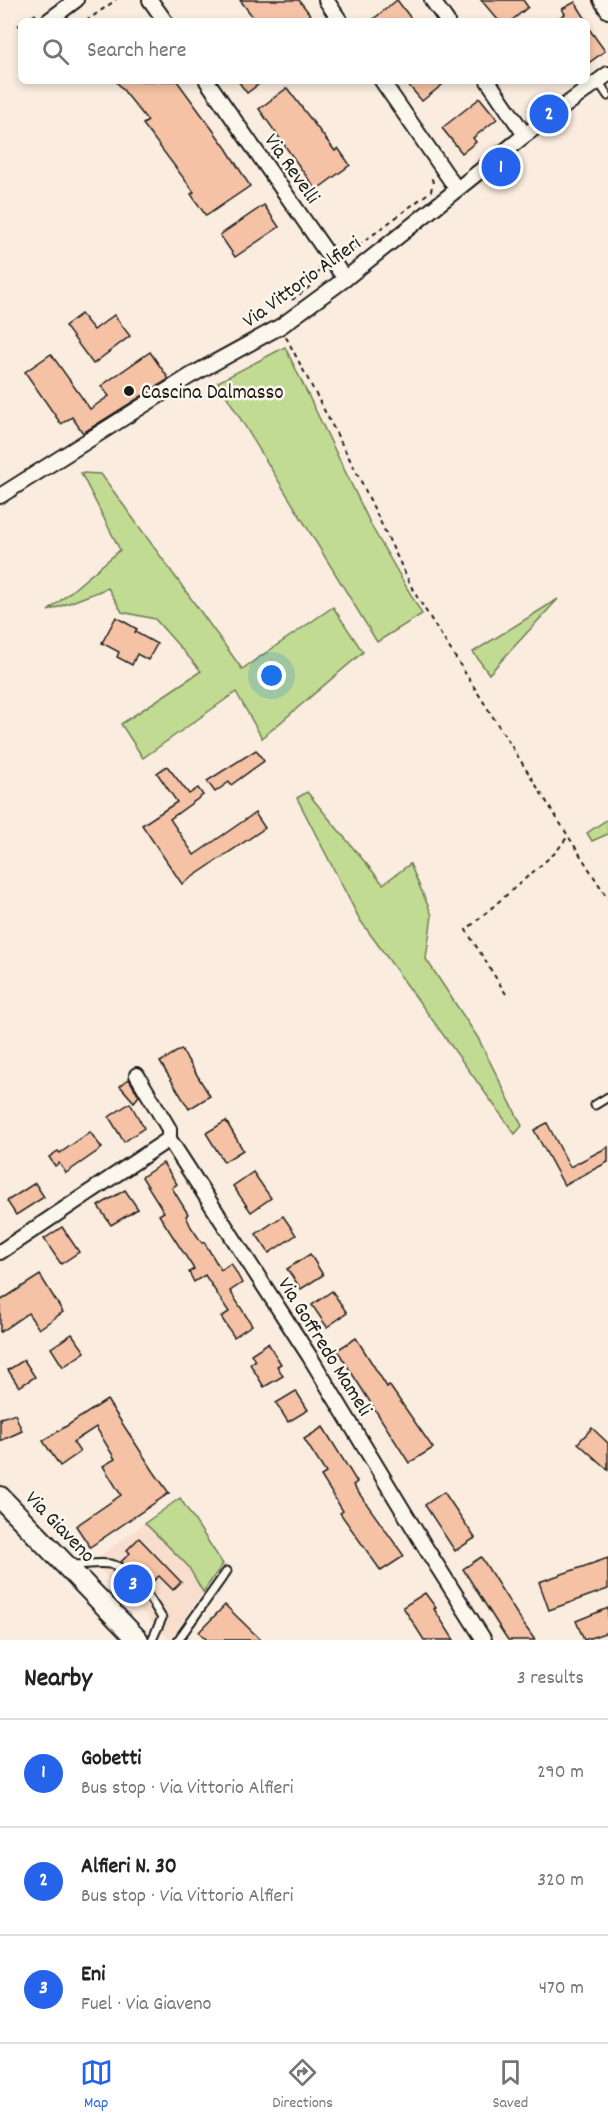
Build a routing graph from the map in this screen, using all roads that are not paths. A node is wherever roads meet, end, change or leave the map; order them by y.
1 (76, 0) edge
2 (150, 0) edge
3 (326, 0) edge
4 (432, 0) edge
5 (601, 0) edge
6 (608, 10) edge
7 (52, 18) edge
8 (163, 18) edge
9 (338, 18) edge
10 (445, 18) edge
11 (603, 77) edge
12 (209, 84) edge
13 (384, 84) edge
14 (490, 84) edge
15 (608, 96) edge
16 (525, 135) junction
17 (456, 188) junction
18 (345, 279) junction
19 (0, 496) edge
20 (137, 1075) dead end
21 (608, 1097) edge
22 (595, 1105) dead end
23 (169, 1139) junction
24 (0, 1252) edge
25 (0, 1497) edge
26 (67, 1566) junction
27 (227, 1570) dead end
28 (138, 1640) edge
29 (152, 1640) edge
30 (178, 1640) edge
31 (484, 1640) edge

1 - 7 street
2 - 8 street
3 - 9 street
4 - 10 street
5 - 6 street
11 - 15 lane
11 - 16 street, Via Vittorio Alfieri
12 - 18 street, Via Revelli
13 - 17 street
14 - 16 street
16 - 17 street, Via Vittorio Alfieri
17 - 18 street, Via Vittorio Alfieri
18 - 19 street, Via Vittorio Alfieri
20 - 23 street, Via Goffredo Mameli
21 - 22 lane
23 - 24 street
23 - 31 street, Via Goffredo Mameli
25 - 26 main road, Via Giaveno
26 - 28 main road, Via Giaveno
26 - 29 lane
27 - 30 lane

